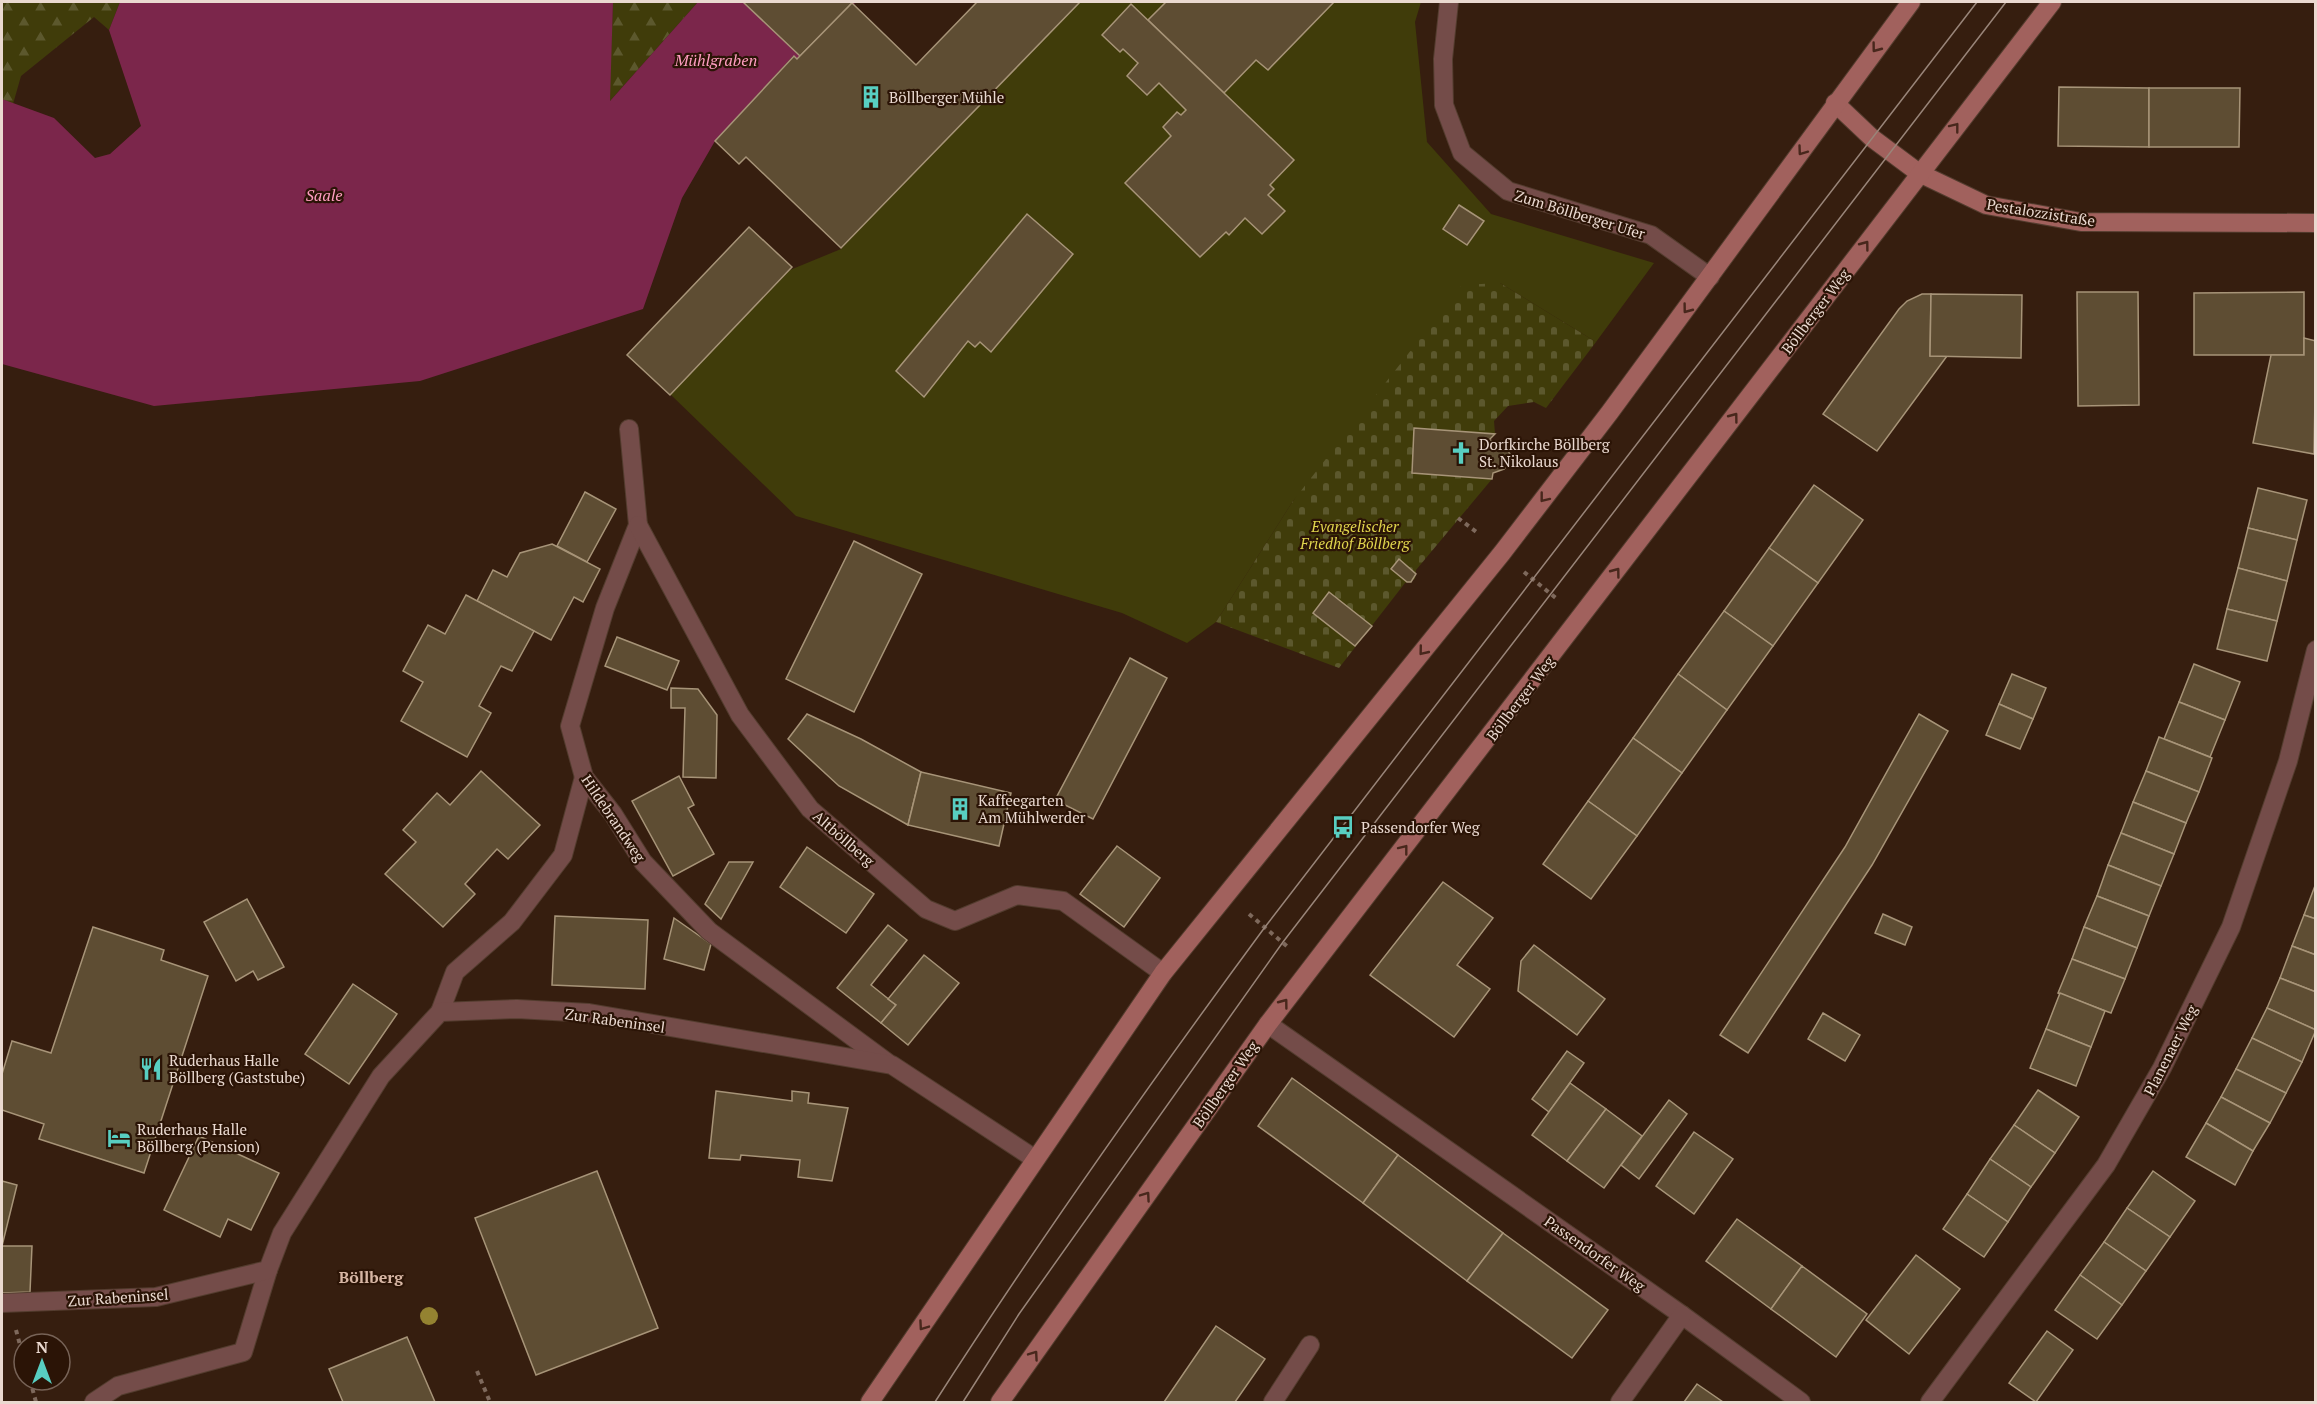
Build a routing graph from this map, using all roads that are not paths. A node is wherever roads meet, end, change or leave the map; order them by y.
1 (1449, 2) edge
2 (1911, 2) edge
3 (2052, 2) edge
4 (1835, 103) junction
5 (1919, 173) junction
6 (2316, 222) edge
7 (1710, 277) junction
8 (629, 429) dead end
9 (638, 525) junction
10 (2316, 650) edge
11 (584, 777) junction
12 (1163, 973) junction
13 (440, 1012) junction
14 (1268, 1024) junction
15 (892, 1065) junction
16 (1035, 1159) junction
17 (268, 1270) junction
18 (2, 1303) edge
19 (1682, 1315) junction
20 (1310, 1345) dead end
21 (94, 1402) edge
22 (870, 1402) edge
23 (1000, 1402) edge
24 (1272, 1402) edge
25 (1620, 1402) edge
26 (1802, 1402) edge
27 (1930, 1402) edge

1 - 7 street, Zum Böllberger Ufer
2 -> 4 street
5 -> 3 street, Böllberger Weg
4 - 5 street, Pestalozzistraße
4 -> 7 street
5 - 6 street, Pestalozzistraße
14 -> 5 street, Böllberger Weg
7 -> 12 street
8 - 9 street, Hildebrandweg
9 - 11 street, Hildebrandweg
9 - 12 street, Altböllberg
10 - 27 street, Planenaer Weg
11 - 13 street
11 - 15 street, Hildebrandweg
12 - 16 street
13 - 15 street, Zur Rabeninsel
13 - 17 street
14 - 19 street, Passendorfer Weg
23 -> 14 street, Böllberger Weg
15 - 16 street, Zur Rabeninsel
16 -> 22 street
17 - 18 street, Zur Rabeninsel
17 - 21 street
19 - 25 street
19 - 26 street, Passendorfer Weg
20 - 24 street

